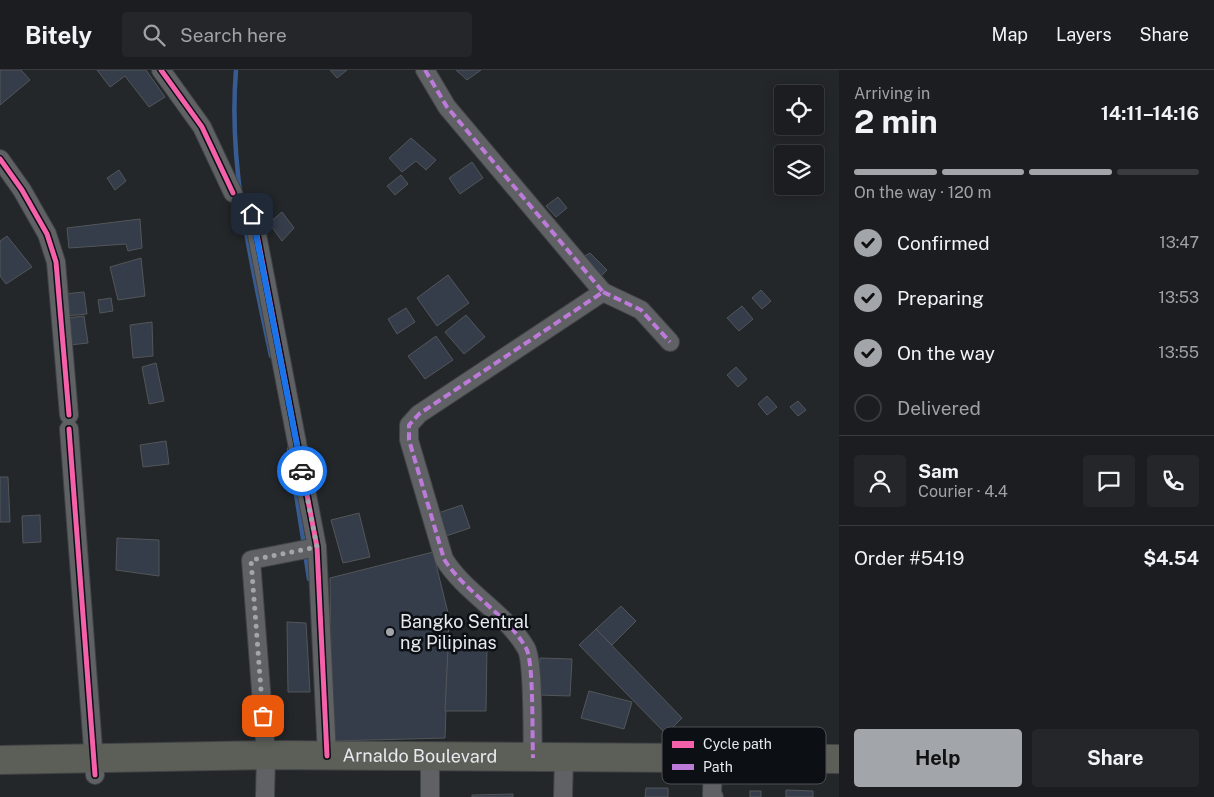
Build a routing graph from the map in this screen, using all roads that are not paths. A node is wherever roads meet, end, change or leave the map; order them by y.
1 (161, 70) edge
2 (425, 70) edge
3 (0, 159) edge
4 (233, 193) dead end
5 (252, 214) dead end
6 (603, 292) junction
7 (670, 342) dead end
8 (317, 547) junction
9 (327, 756) junction
10 (533, 758) junction
11 (839, 759) edge
12 (826, 761) edge
13 (95, 766) junction
14 (0, 767) edge
15 (265, 775) edge
16 (826, 775) edge
17 (839, 775) edge
18 (430, 776) edge
19 (563, 776) edge
20 (662, 776) edge

1 - 4 street
2 - 6 street
3 - 13 street
5 - 8 street
6 - 7 street
6 - 10 street
8 - 9 street
8 - 15 street
9 - 15 highway, Arnaldo Boulevard
9 - 18 highway, Arnaldo Boulevard
10 - 18 highway, Arnaldo Boulevard
10 - 19 highway, Arnaldo Boulevard
11 - 12 highway, Arnaldo Boulevard
13 - 14 highway, Arnaldo Boulevard
13 - 15 highway, Arnaldo Boulevard
15 - 18 highway, Arnaldo Boulevard
16 - 17 highway, Arnaldo Boulevard
18 - 19 highway, Arnaldo Boulevard
19 - 20 highway, Arnaldo Boulevard

